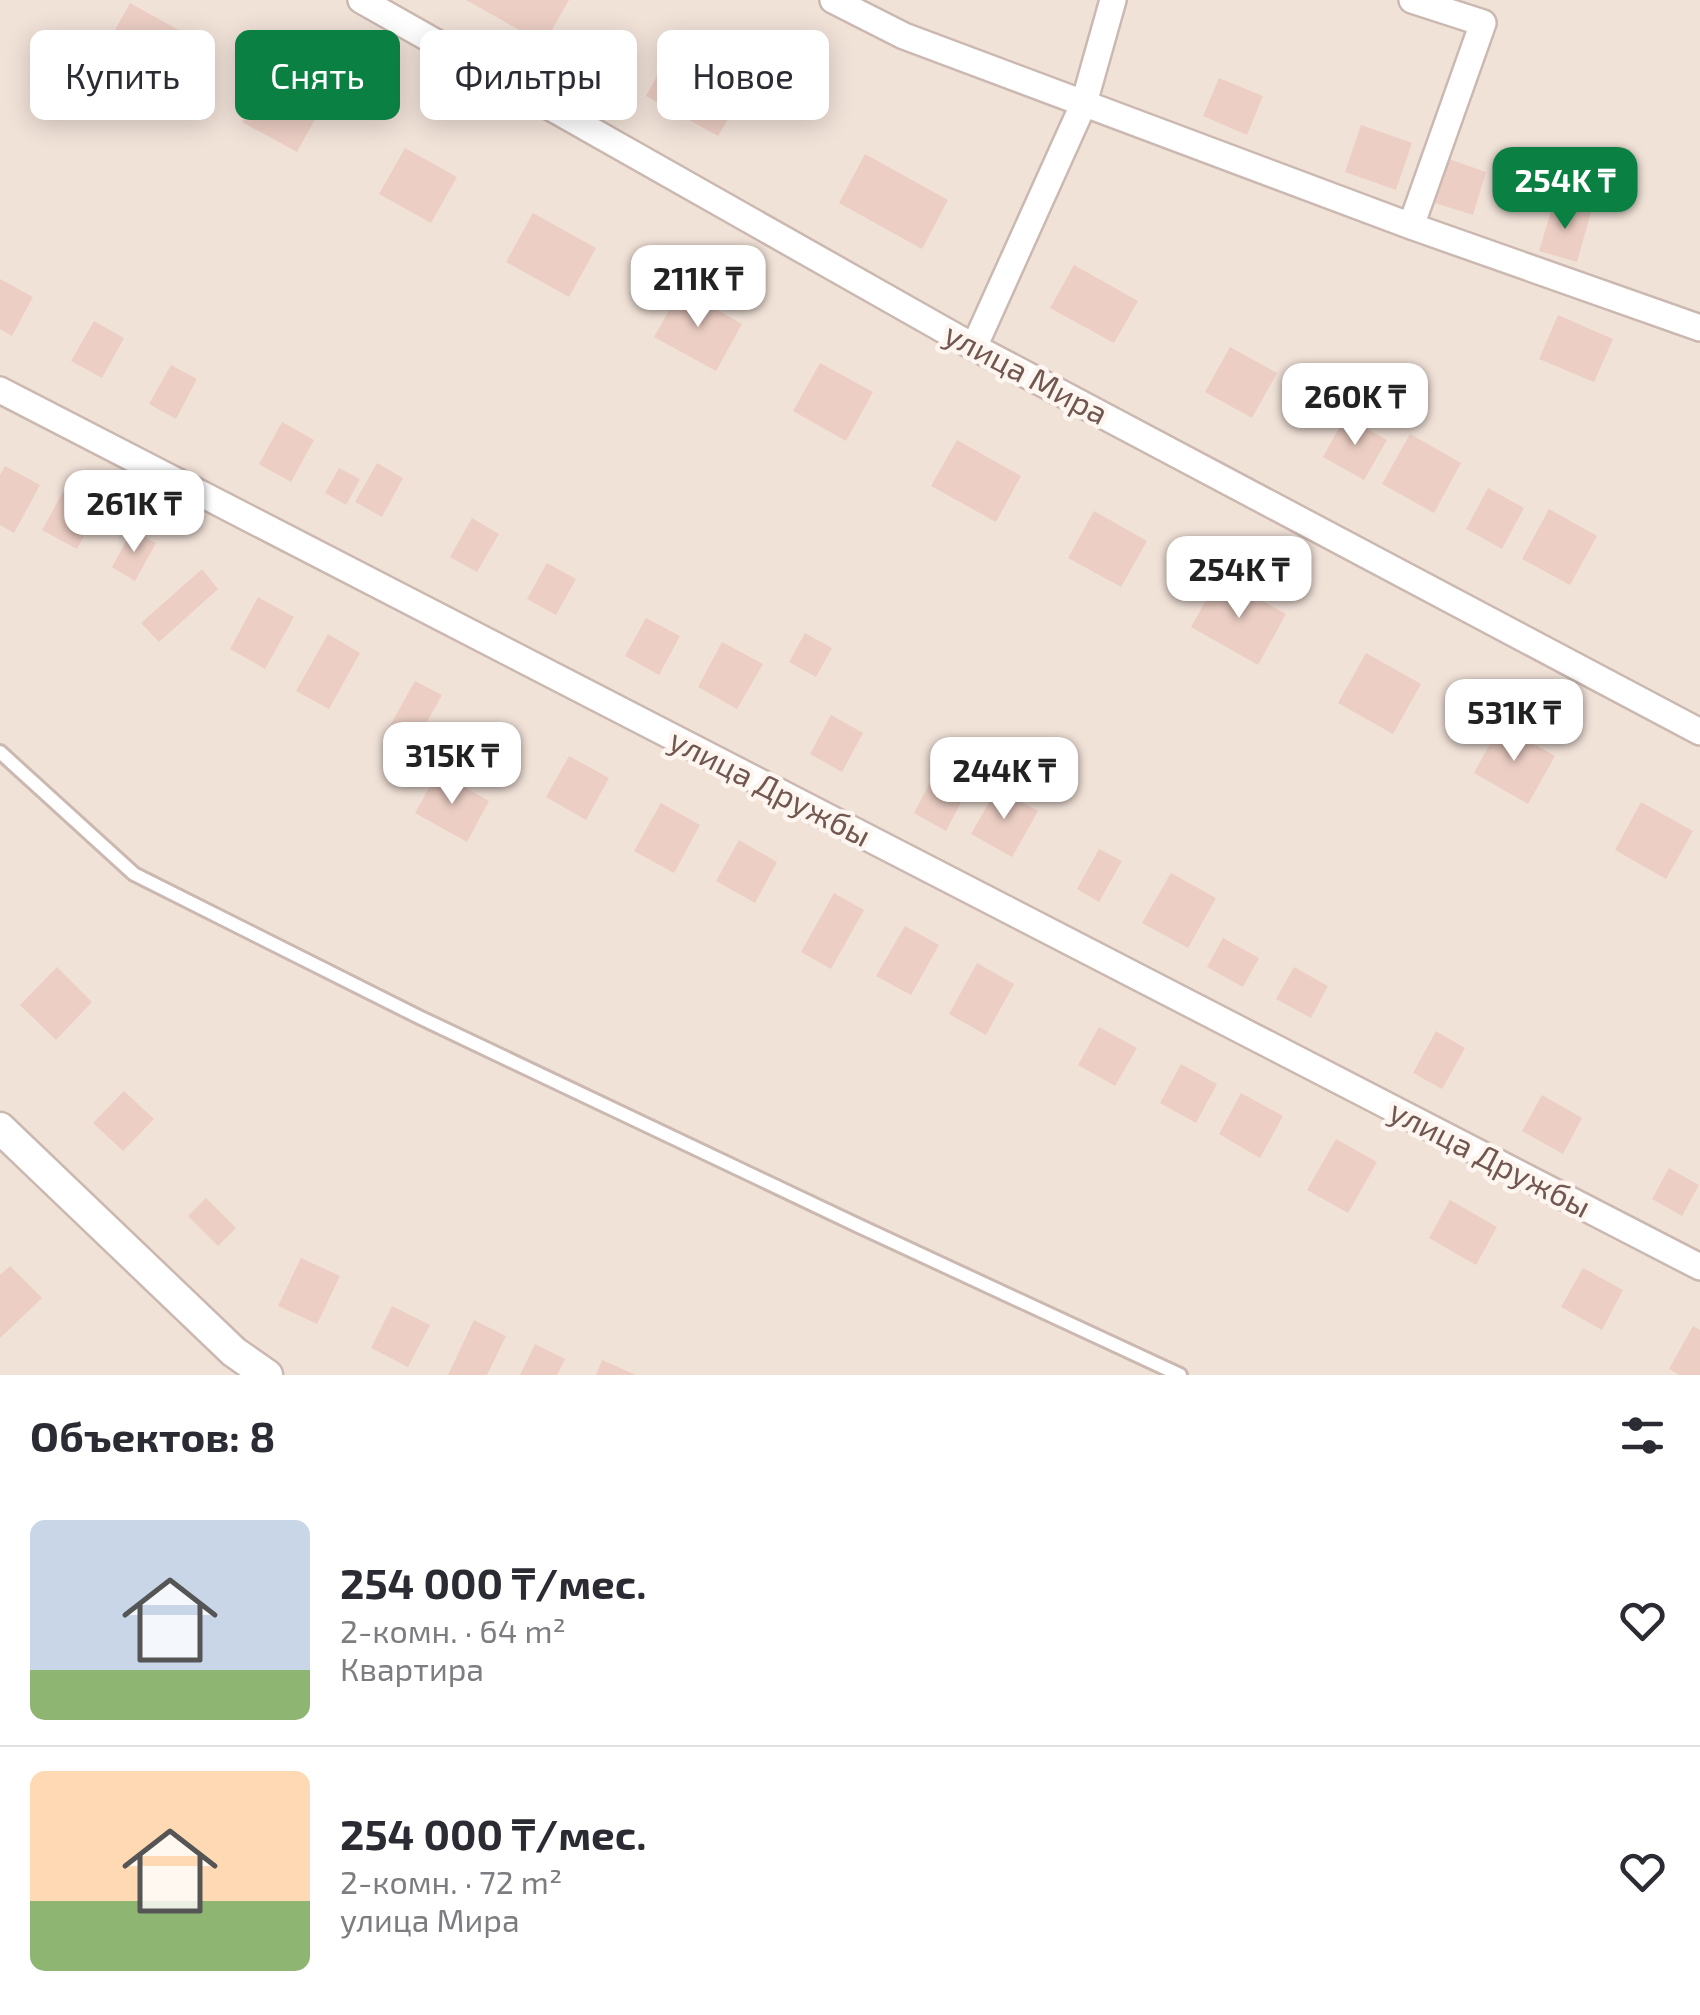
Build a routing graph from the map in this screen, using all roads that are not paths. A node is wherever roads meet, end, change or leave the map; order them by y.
1 (361, 0) edge
2 (833, 0) edge
3 (1113, 0) edge
4 (1412, 0) edge
5 (1084, 103) junction
6 (1410, 226) junction
7 (1700, 328) edge
8 (974, 346) junction
9 (0, 390) edge
10 (1700, 732) edge
11 (0, 752) edge
12 (0, 1128) edge
13 (1700, 1267) edge
14 (267, 1375) edge
15 (1180, 1375) edge

1 - 8 street, улица Мира
2 - 5 street
3 - 5 street
4 - 6 street
5 - 6 street
5 - 8 street
6 - 7 street
8 - 10 street, улица Мира
9 - 13 street, улица Дружбы
11 - 15 lane
12 - 14 street

